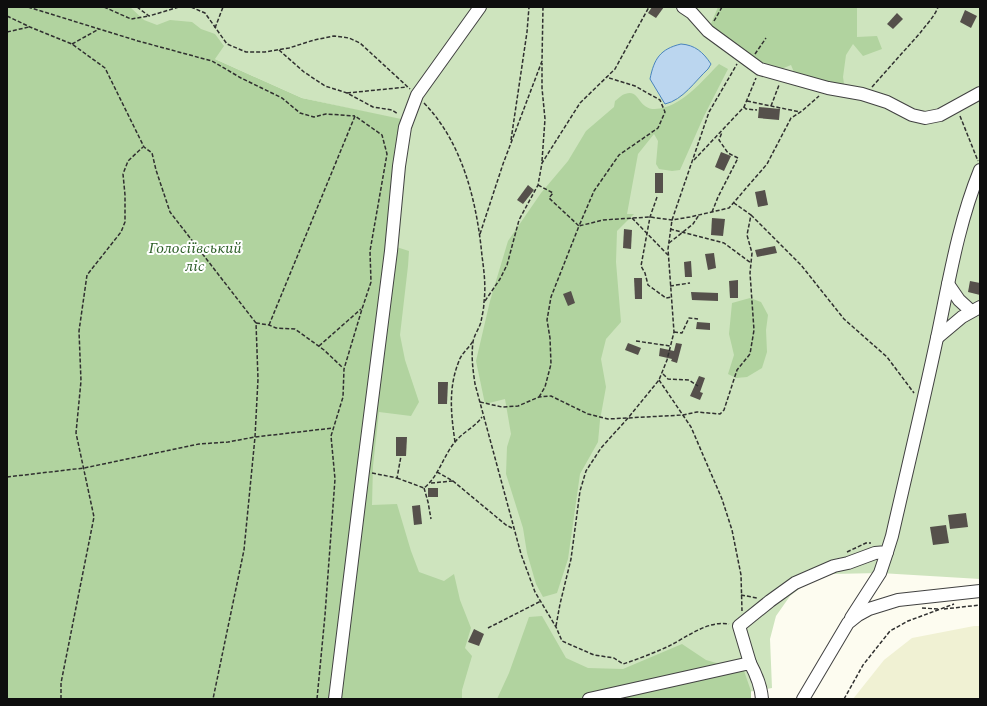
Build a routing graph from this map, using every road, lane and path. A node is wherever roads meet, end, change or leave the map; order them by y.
1 (28, 7) edge
2 (104, 7) edge
3 (137, 7) edge
4 (179, 7) edge
5 (191, 7) edge
6 (223, 7) edge
7 (480, 7) edge
8 (529, 7) edge
9 (543, 7) edge
10 (649, 7) edge
11 (683, 7) edge
12 (722, 7) edge
13 (938, 7) edge
14 (7, 16) edge
15 (149, 16) junction
16 (30, 27) junction
17 (215, 28) junction
18 (99, 29) junction
19 (708, 31) junction
20 (7, 32) edge
21 (766, 38) dead end
22 (72, 44) junction
23 (279, 50) junction
24 (745, 58) junction
25 (542, 61) junction
26 (760, 69) junction
27 (783, 76) junction
28 (606, 78) junction
29 (828, 88) junction
30 (412, 91) junction
31 (347, 93) junction
32 (980, 93) edge
33 (862, 94) junction
34 (747, 101) junction
35 (771, 106) junction
36 (956, 106) junction
37 (744, 107) junction
38 (757, 110) dead end
39 (800, 112) junction
40 (355, 116) junction
41 (408, 120) junction
42 (722, 130) junction
43 (510, 144) junction
44 (144, 147) junction
45 (693, 161) junction
46 (542, 163) junction
47 (980, 166) edge
48 (980, 170) edge
49 (538, 184) junction
50 (657, 197) dead end
51 (733, 203) junction
52 (712, 212) junction
53 (699, 215) junction
54 (751, 215) junction
55 (650, 217) junction
56 (632, 218) junction
57 (672, 220) junction
58 (579, 226) junction
59 (670, 229) junction
60 (683, 232) junction
61 (647, 234) junction
62 (480, 235) junction
63 (669, 244) junction
64 (668, 256) junction
65 (751, 263) junction
66 (690, 283) dead end
67 (948, 284) junction
68 (670, 286) junction
69 (672, 297) junction
70 (484, 301) junction
71 (362, 309) junction
72 (976, 309) edge
73 (698, 319) dead end
74 (256, 323) junction
75 (269, 325) junction
76 (674, 332) junction
77 (937, 338) junction
78 (473, 341) junction
79 (636, 341) dead end
80 (319, 346) junction
81 (670, 346) junction
82 (344, 369) junction
83 (663, 374) junction
84 (659, 380) junction
85 (698, 386) dead end
86 (540, 397) junction
87 (480, 402) junction
88 (922, 403) junction
89 (683, 415) junction
90 (483, 416) junction
91 (628, 418) junction
92 (333, 428) junction
93 (255, 437) junction
94 (455, 442) junction
95 (401, 456) dead end
96 (84, 468) junction
97 (363, 471) junction
98 (437, 472) junction
99 (7, 477) edge
100 (397, 478) junction
101 (453, 481) junction
102 (430, 483) junction
103 (424, 488) junction
104 (431, 519) dead end
105 (514, 530) junction
106 (887, 552) junction
107 (980, 591) edge
108 (742, 595) junction
109 (770, 601) junction
110 (540, 602) junction
111 (960, 602) dead end
112 (848, 623) junction
113 (739, 626) junction
114 (556, 627) junction
115 (488, 628) dead end
116 (750, 663) junction
117 (62, 699) edge
118 (214, 699) edge
119 (317, 699) edge
120 (335, 699) edge
121 (589, 699) edge
122 (762, 699) edge
123 (803, 699) edge
124 (844, 699) edge

1 - 18 path
2 - 15 path
3 - 15 path
4 - 15 path
5 - 17 path
6 - 17 path
7 - 30 lane
8 - 43 path
9 - 25 path
10 - 28 path
11 - 19 lane
12 - 19 path
13 - 33 path
14 - 16 path
16 - 20 path
16 - 22 path
17 - 23 path
18 - 22 path
18 - 40 path
19 - 24 lane
21 - 24 path
22 - 44 path
23 - 30 path
23 - 31 path
24 - 26 lane
24 - 45 path
25 - 43 path
25 - 46 path
26 - 27 lane
26 - 34 path
27 - 29 lane
27 - 35 path
28 - 46 path
28 - 58 path
29 - 33 lane
29 - 39 path
30 - 31 path
30 - 41 lane
30 - 62 path
31 - 41 path
32 - 36 lane
33 - 36 lane
34 - 35 path
34 - 37 path
35 - 39 path
36 - 47 path
37 - 38 path
37 - 42 path
39 - 51 path
40 - 71 path
40 - 75 path
41 - 97 lane
42 - 45 path
42 - 52 path
43 - 62 path
44 - 74 path
44 - 96 path
45 - 57 path
46 - 49 path
48 - 67 lane
49 - 58 path
49 - 70 path
50 - 55 path
51 - 52 path
51 - 54 path
52 - 53 path
53 - 57 path
53 - 60 path
54 - 65 path
54 - 88 path
55 - 56 path
55 - 57 path
55 - 61 path
56 - 58 path
56 - 61 path
57 - 59 path
58 - 86 path
59 - 60 path
59 - 63 path
60 - 63 path
60 - 65 path
61 - 64 path
61 - 69 path
62 - 70 path
63 - 64 path
64 - 68 path
65 - 89 path
66 - 68 path
67 - 72 lane
67 - 77 lane
68 - 69 path
69 - 76 path
70 - 78 path
71 - 80 path
71 - 82 path
72 - 77 lane
73 - 76 path
74 - 75 path
74 - 93 path
75 - 80 path
76 - 81 path
77 - 88 lane
78 - 87 path
78 - 94 path
79 - 81 path
80 - 82 path
81 - 83 path
82 - 92 path
83 - 84 path
83 - 85 path
84 - 89 path
84 - 91 path
86 - 87 path
86 - 91 path
87 - 90 path
88 - 106 lane
89 - 91 path
89 - 108 path
90 - 94 path
90 - 105 path
91 - 114 path
92 - 93 path
92 - 119 path
93 - 96 path
93 - 118 path
94 - 98 path
95 - 100 path
96 - 99 path
96 - 117 path
97 - 100 path
97 - 120 lane
98 - 101 path
98 - 102 path
100 - 103 path
101 - 102 path
101 - 105 path
102 - 103 path
103 - 104 path
105 - 110 path
106 - 109 lane
106 - 112 lane
107 - 112 lane
108 - 109 path
108 - 113 path
109 - 113 lane
110 - 114 path
110 - 115 path
111 - 124 path
112 - 123 lane
113 - 114 path
113 - 116 lane
116 - 121 lane
116 - 122 lane

